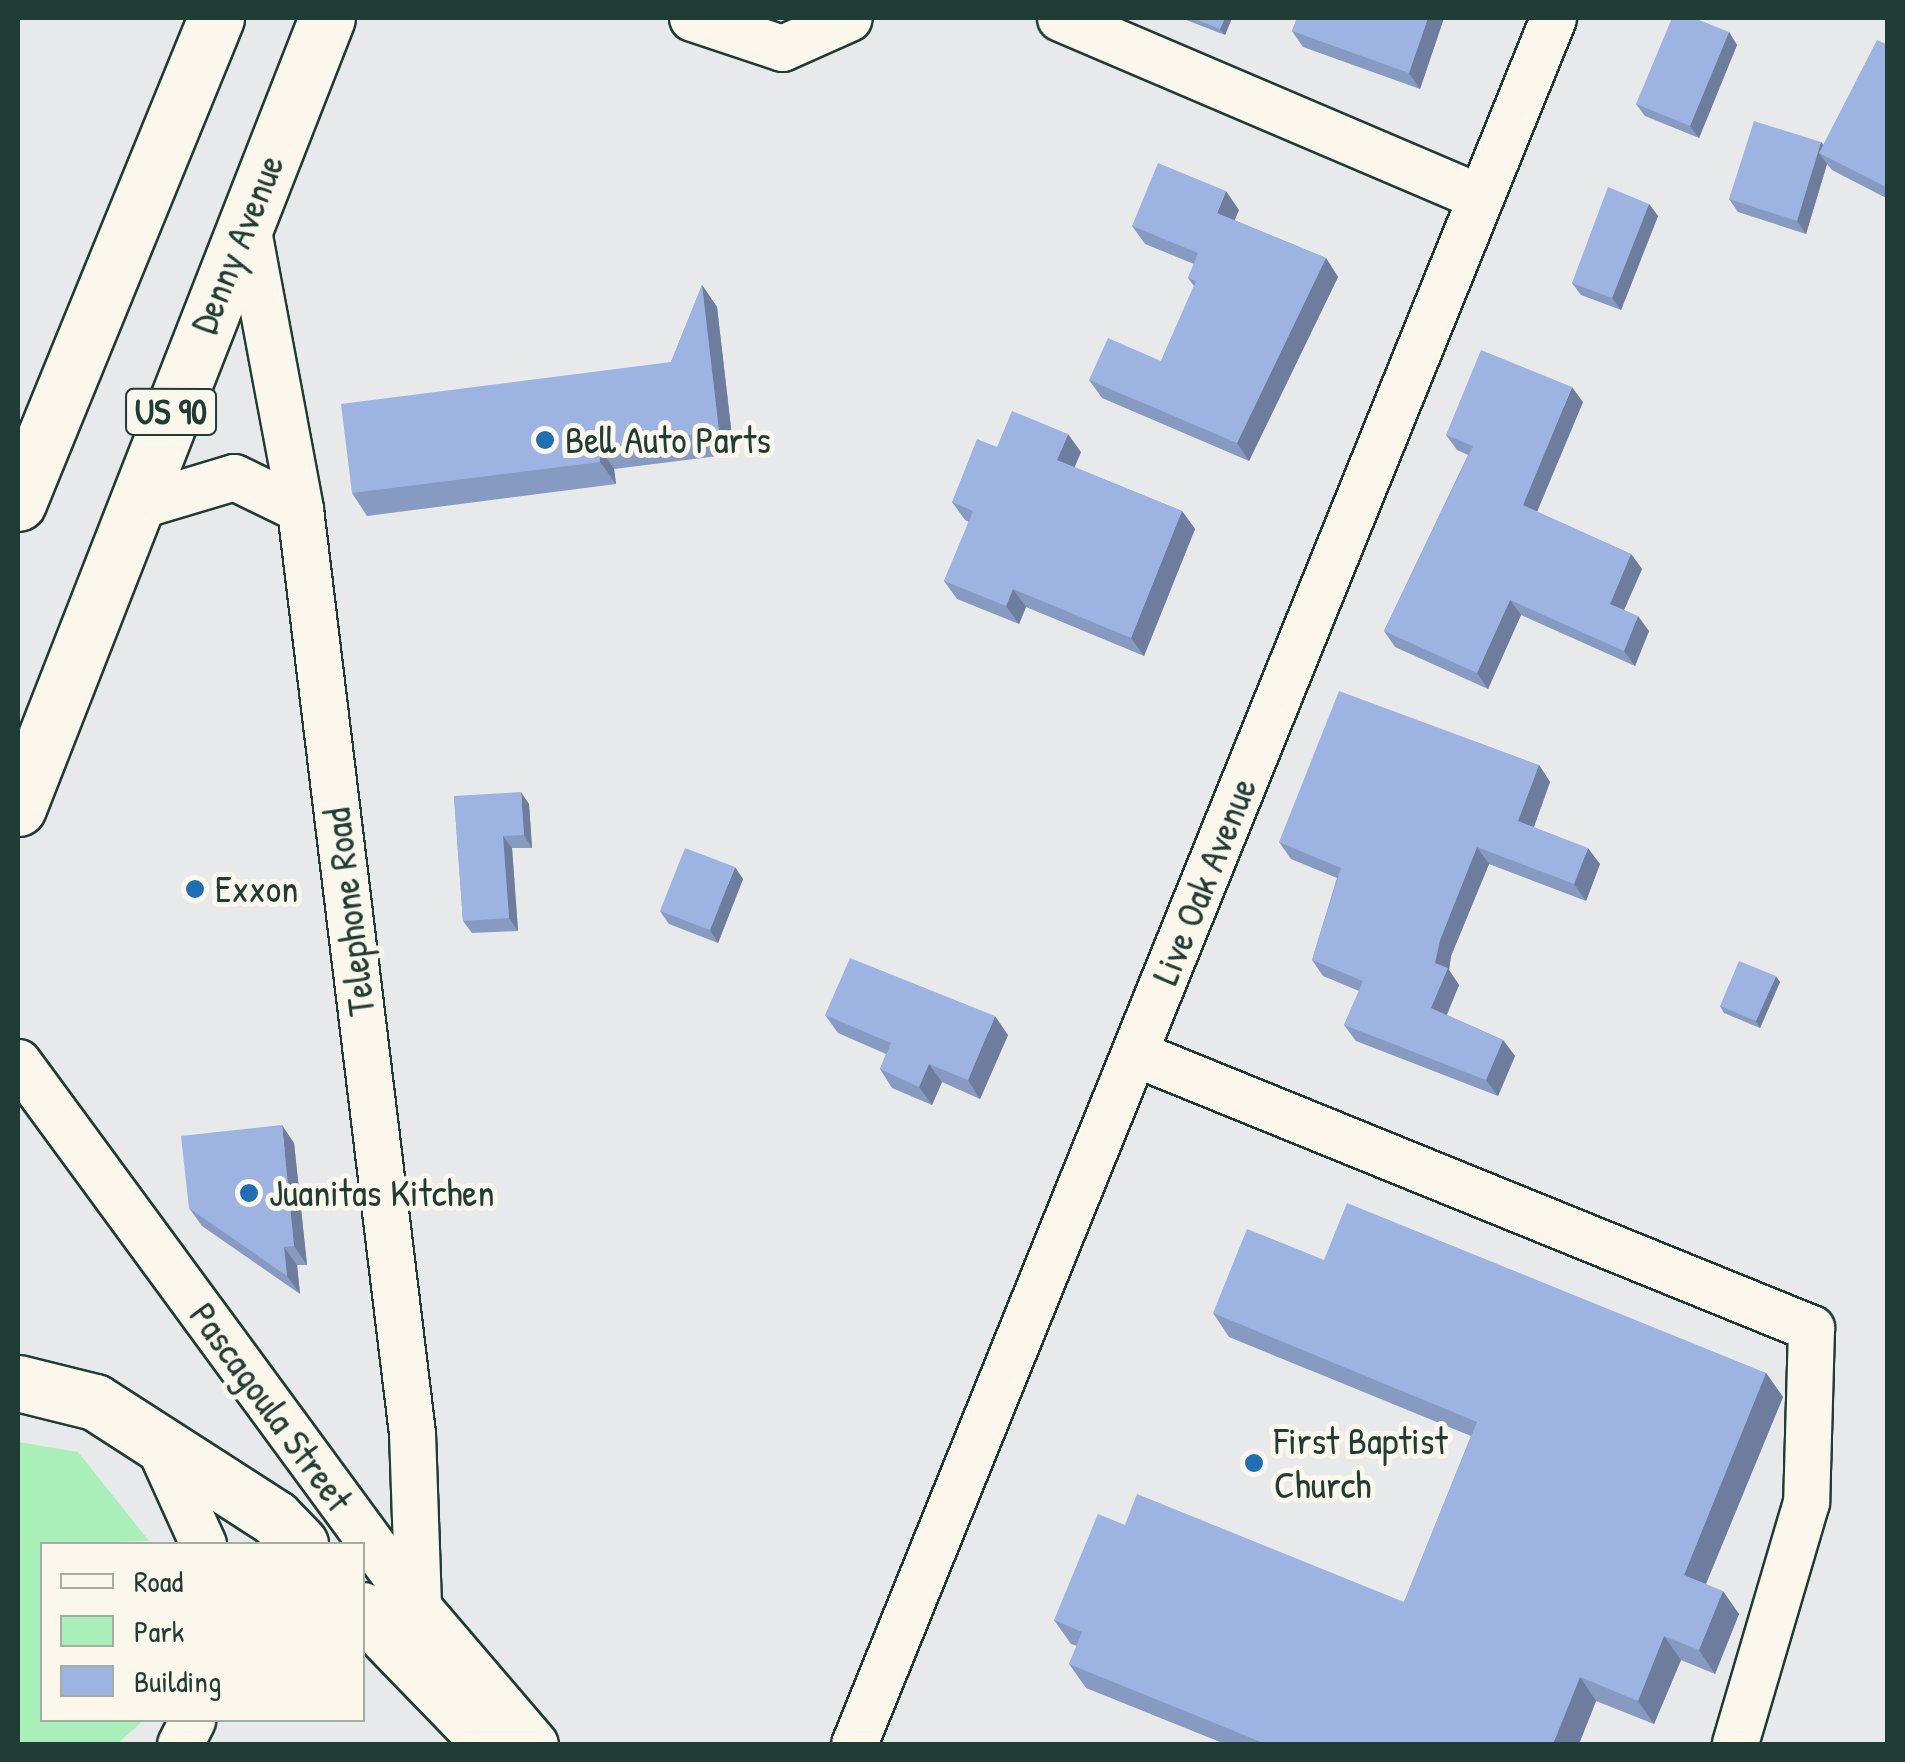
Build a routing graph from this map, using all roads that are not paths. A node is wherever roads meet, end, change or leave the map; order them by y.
1 (216, 18) edge
2 (328, 18) edge
3 (692, 18) edge
4 (849, 18) edge
5 (1060, 18) edge
6 (1553, 18) edge
7 (1480, 196) junction
8 (246, 220) junction
9 (18, 502) edge
10 (134, 508) junction
11 (300, 509) junction
12 (18, 808) edge
13 (1134, 1053) junction
14 (18, 1062) edge
15 (18, 1383) edge
16 (160, 1449) junction
17 (201, 1542) edge
18 (298, 1542) edge
19 (418, 1607) junction
20 (365, 1613) edge
21 (492, 1744) edge
22 (535, 1744) edge
23 (854, 1744) edge
24 (1735, 1744) edge

1 - 9 main road, US 90
2 - 8 main road, Denny Avenue / US 90
3 - 4 street
5 - 7 street
6 - 7 street, Live Oak Avenue
7 - 13 street, Live Oak Avenue
8 - 10 main road, Denny Avenue / US 90
8 - 11 street, Telephone Road
10 - 11 street
10 - 12 main road, Denny Avenue / US 90
11 - 19 street, Telephone Road
13 - 23 street, Live Oak Avenue
13 - 24 street
14 - 19 street, Pascagoula Street
15 - 16 main road
16 - 17 street
16 - 18 main road
19 - 22 street, Pascagoula Street
20 - 21 main road

